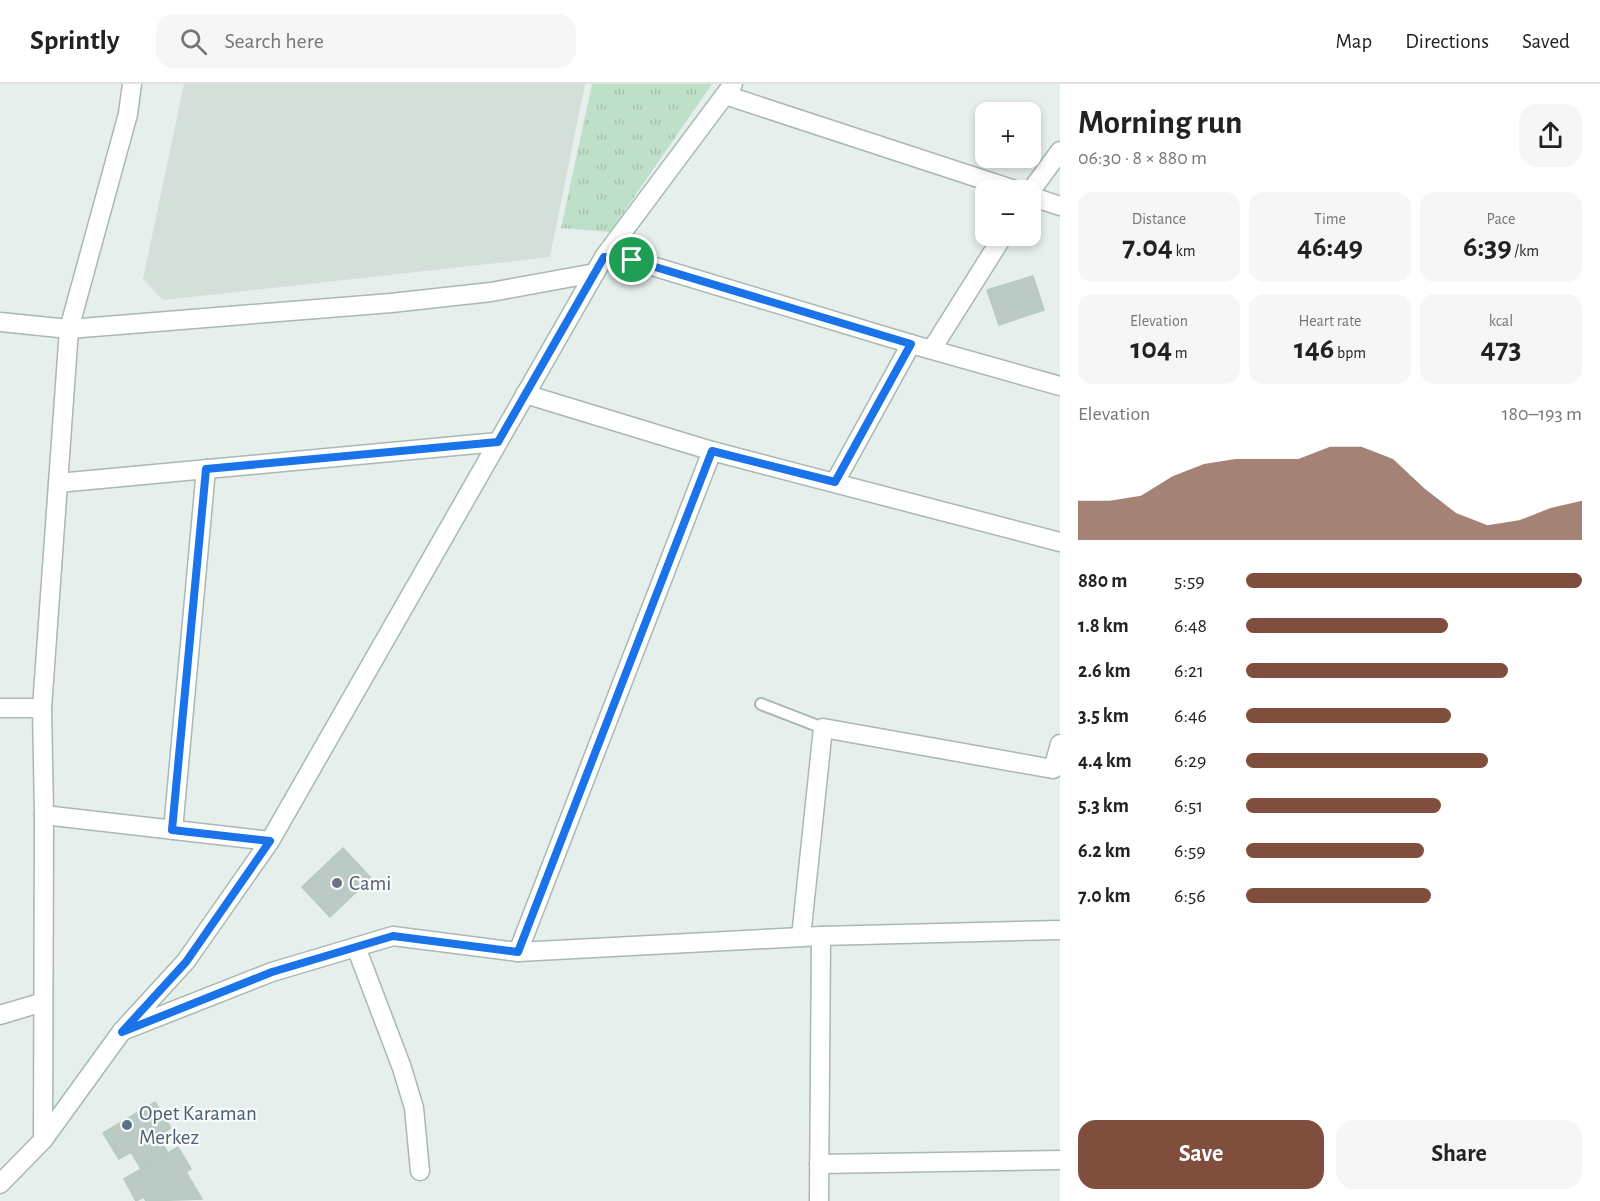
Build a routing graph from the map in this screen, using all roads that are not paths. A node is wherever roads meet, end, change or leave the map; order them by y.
1 (132, 84) edge
2 (729, 89) edge
3 (1060, 151) edge
4 (987, 180) edge
5 (1040, 180) edge
6 (1041, 198) edge
7 (1060, 206) edge
8 (997, 246) edge
9 (599, 265) junction
10 (0, 322) edge
11 (69, 329) junction
12 (911, 344) junction
13 (932, 349) junction
14 (1060, 386) edge
15 (525, 394) junction
16 (498, 442) junction
17 (712, 451) junction
18 (206, 469) junction
19 (835, 482) junction
20 (58, 483) junction
21 (1060, 542) edge
22 (761, 704) dead end
23 (0, 708) edge
24 (42, 708) junction
25 (823, 728) junction
26 (1060, 744) edge
27 (1057, 771) edge
28 (44, 815) junction
29 (172, 830) junction
30 (270, 841) junction
31 (1060, 930) edge
32 (821, 936) junction
33 (801, 937) junction
34 (356, 947) junction
35 (518, 952) junction
36 (44, 1002) junction
37 (0, 1015) edge
38 (122, 1032) junction
39 (43, 1140) junction
40 (1060, 1160) edge
41 (819, 1164) junction
42 (420, 1172) dead end
43 (0, 1184) edge
44 (819, 1201) edge

1 - 11 street
2 - 4 street
2 - 9 street
3 - 5 street
6 - 7 street
8 - 13 street
9 - 11 street
9 - 12 street
9 - 15 street
10 - 11 street
11 - 20 street
12 - 13 street
12 - 19 street
13 - 14 street
15 - 16 street
15 - 17 street
16 - 18 street
16 - 30 street
17 - 19 street
17 - 35 street
18 - 20 street
18 - 29 street
19 - 21 street
20 - 24 street
22 - 25 lane
23 - 24 street
24 - 28 street
25 - 27 street
25 - 33 street
26 - 27 street
28 - 29 street
28 - 36 street
29 - 30 street
30 - 38 street
31 - 32 street
32 - 33 street
32 - 41 street
33 - 35 street
34 - 35 street
34 - 38 street
34 - 42 street
36 - 37 street
36 - 39 street
38 - 39 street
39 - 43 street
40 - 41 street
41 - 44 street

